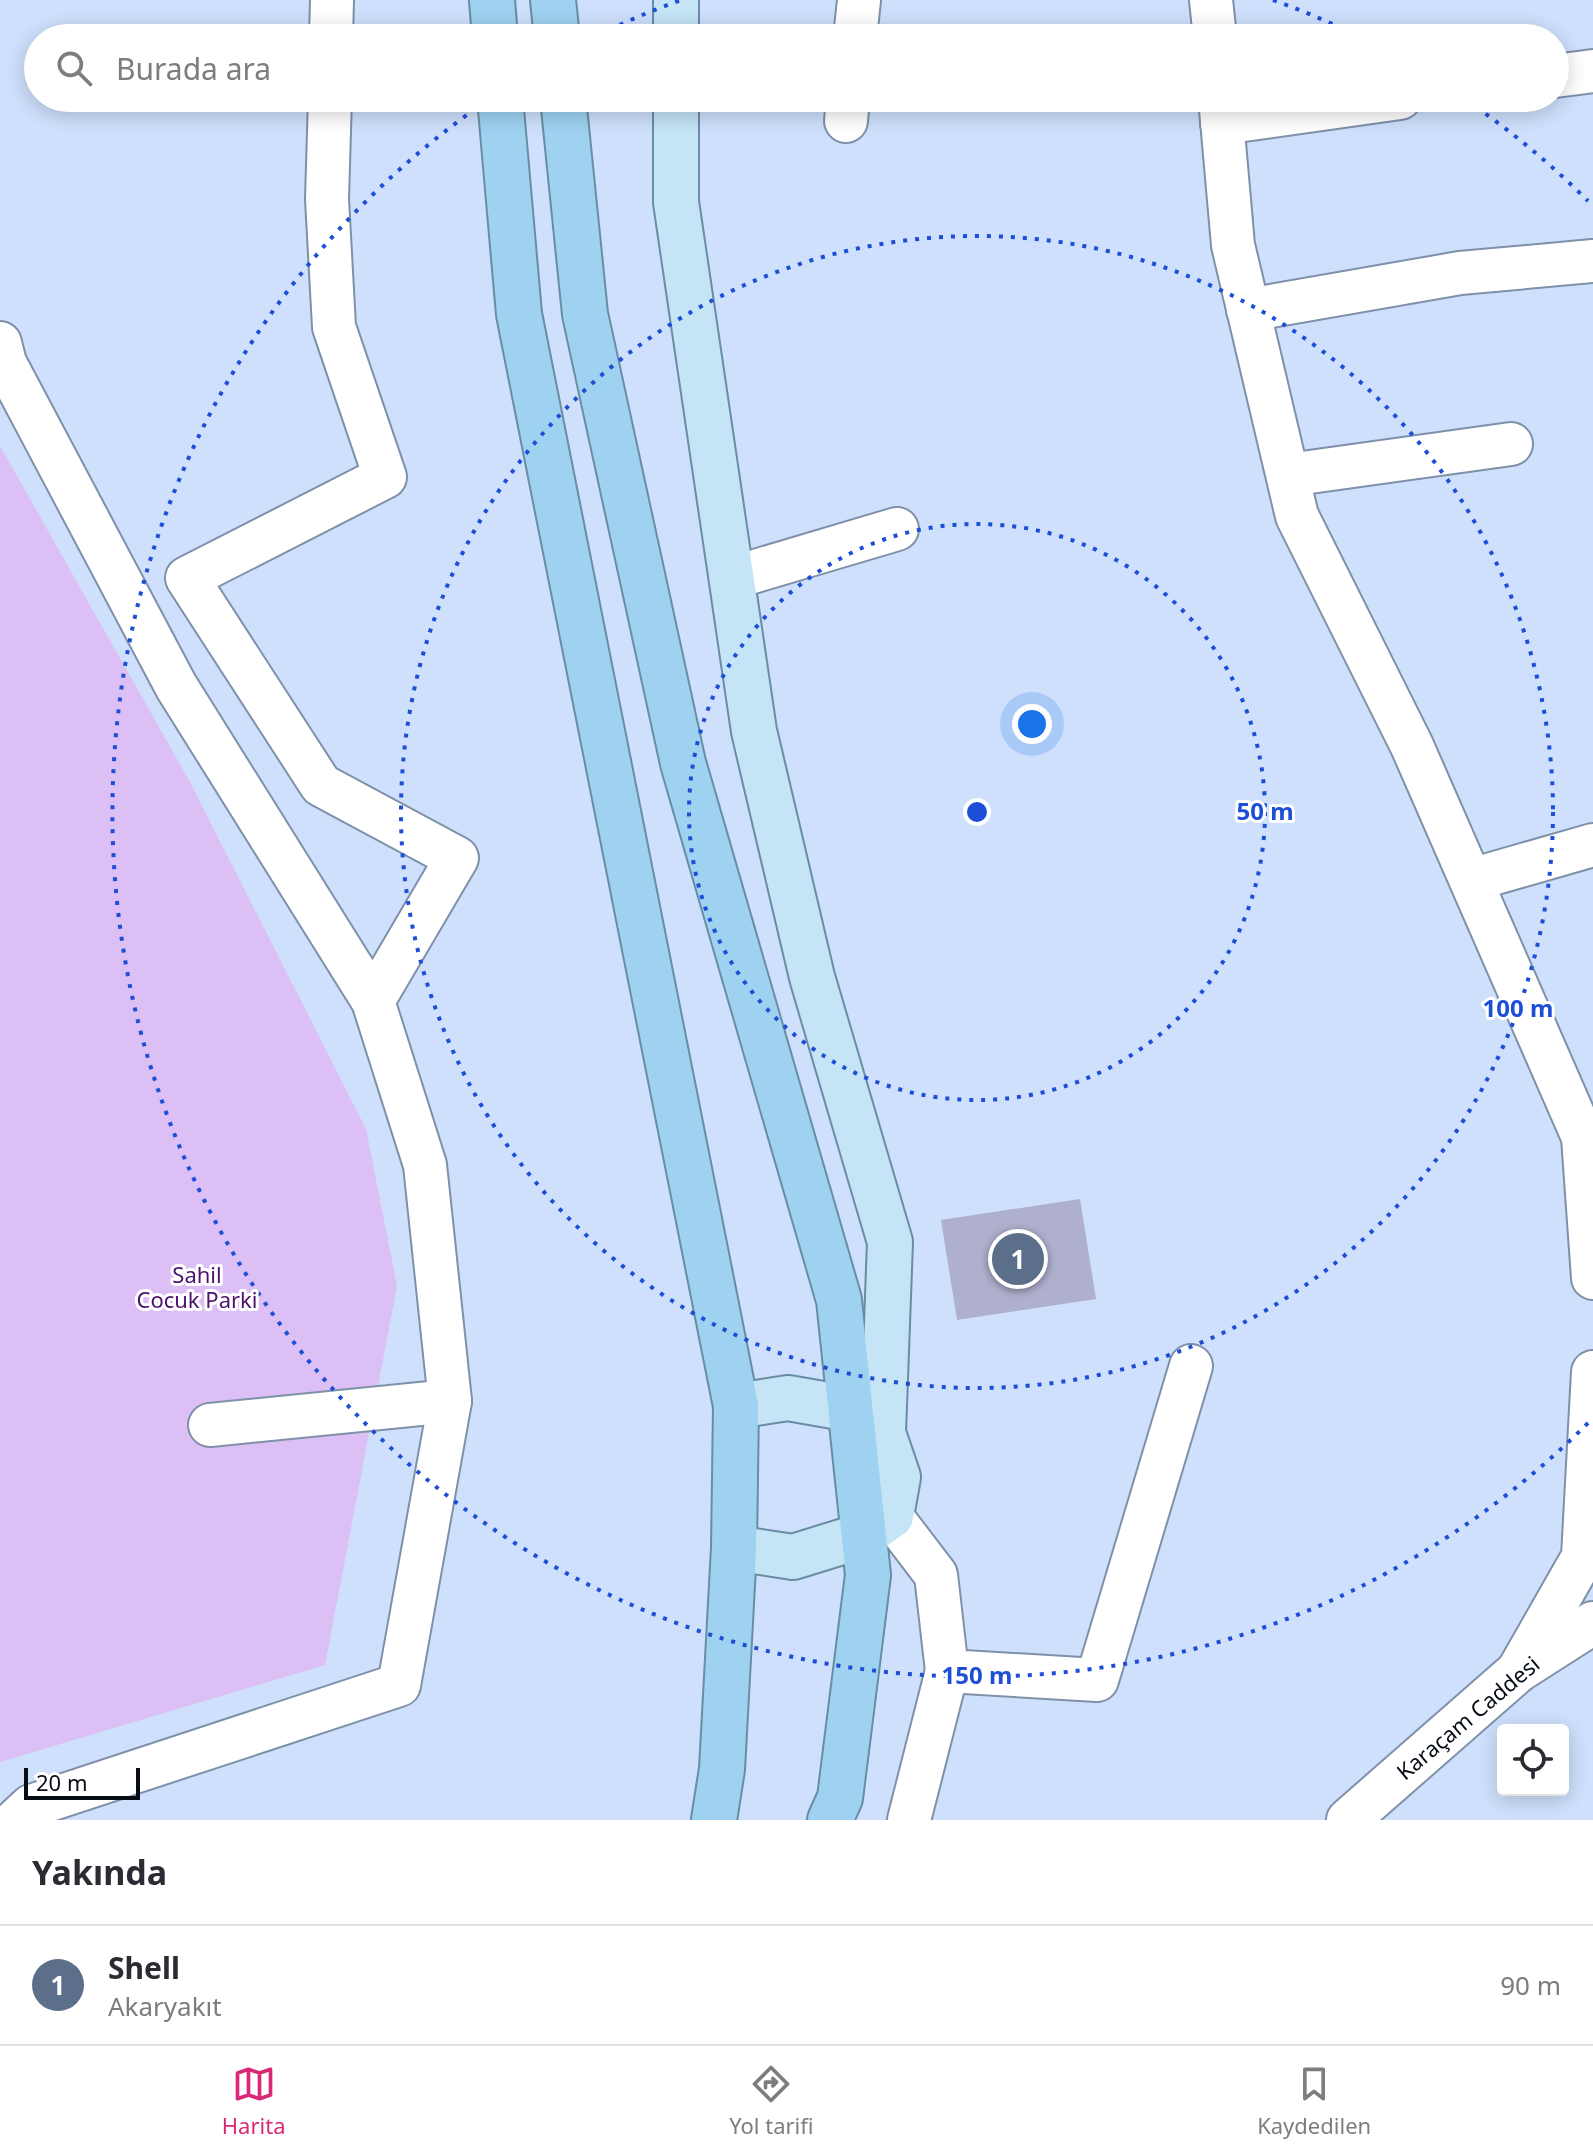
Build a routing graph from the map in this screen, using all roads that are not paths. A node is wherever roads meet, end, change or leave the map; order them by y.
1 (332, 0) edge
2 (492, 0) edge
3 (553, 0) edge
4 (676, 0) edge
5 (859, 0) edge
6 (1211, 0) edge
7 (331, 24) edge
8 (494, 24) edge
9 (556, 24) edge
10 (676, 24) edge
11 (856, 24) edge
12 (1214, 24) edge
13 (1593, 71) edge
14 (1569, 74) edge
15 (330, 112) edge
16 (501, 112) edge
17 (564, 112) edge
18 (676, 112) edge
19 (1221, 112) edge
20 (1593, 261) edge
21 (1248, 310) junction
22 (0, 343) edge
23 (1511, 444) dead end
24 (1288, 475) junction
25 (897, 529) dead end
26 (732, 578) junction
27 (1593, 845) edge
28 (1471, 880) junction
29 (373, 1001) junction
30 (1593, 1278) edge
31 (1191, 1366) dead end
32 (1593, 1372) edge
33 (450, 1401) junction
34 (736, 1406) junction
35 (867, 1421) junction
36 (210, 1425) dead end
37 (878, 1525) junction
38 (734, 1548) junction
39 (1593, 1623) edge
40 (947, 1671) junction
41 (1518, 1671) junction
42 (16, 1820) edge
43 (714, 1820) edge
44 (830, 1820) edge
45 (909, 1820) edge
46 (1348, 1820) edge

1 - 7 street
2 - 8 highway
3 - 9 highway
4 - 10 main road
5 - 11 street
6 - 12 street
13 - 14 street
15 - 29 street
16 - 34 highway
17 - 35 highway
18 - 26 main road
19 - 21 street
20 - 21 street
21 - 24 street
22 - 29 street
23 - 24 street
24 - 28 street
25 - 26 street
26 - 35 main road
27 - 28 street
28 - 30 street
29 - 33 street
31 - 40 street
32 - 41 street
33 - 36 street
33 - 42 street
34 - 35 main road
34 - 38 highway
35 - 37 highway
37 - 38 main road
37 - 40 street
37 - 44 highway
38 - 43 highway
39 - 41 street, Karaçam Caddesi
40 - 45 street
41 - 46 street, Karaçam Caddesi

